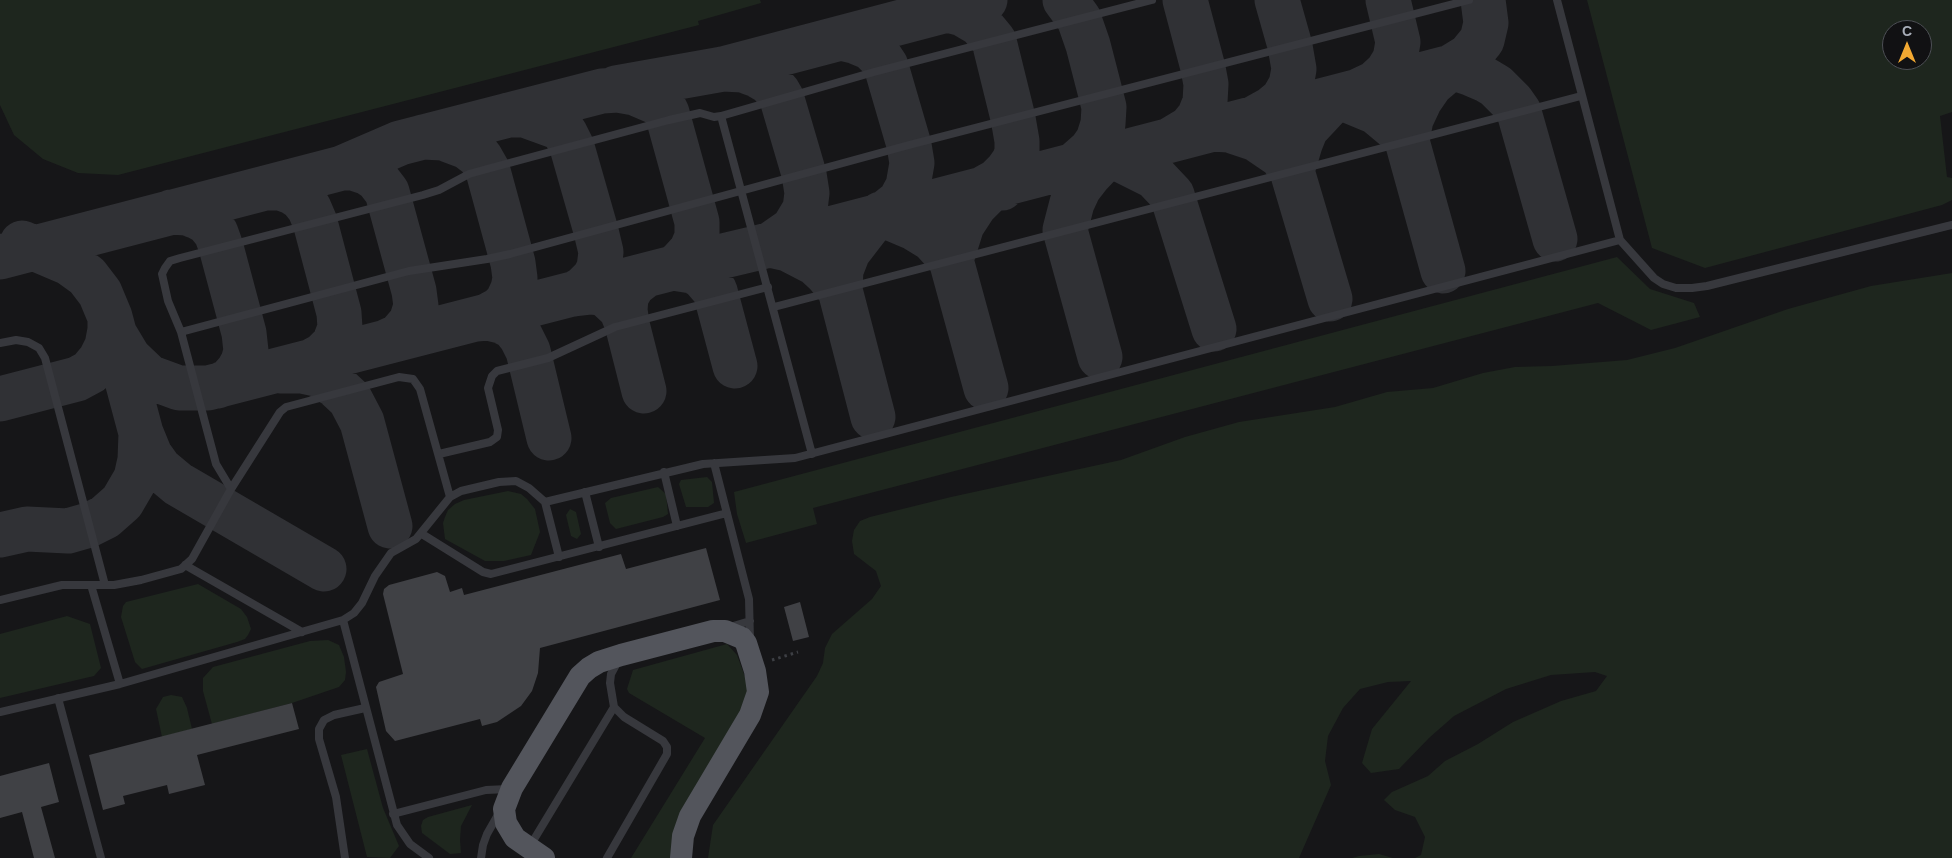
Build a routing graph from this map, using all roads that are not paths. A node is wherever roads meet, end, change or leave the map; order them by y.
1 (1152, 0) edge
2 (1469, 0) edge
3 (1557, 0) edge
4 (1581, 96) junction
5 (721, 116) junction
6 (742, 192) junction
7 (1952, 225) edge
8 (1620, 240) junction
9 (768, 287) junction
10 (774, 307) junction
11 (180, 332) junction
12 (0, 343) edge
13 (439, 454) junction
14 (812, 454) junction
15 (714, 463) junction
16 (664, 472) junction
17 (231, 488) junction
18 (585, 492) junction
19 (450, 497) junction
20 (545, 502) junction
21 (727, 513) junction
22 (677, 526) junction
23 (422, 534) junction
24 (599, 547) junction
25 (559, 557) junction
26 (185, 565) junction
27 (91, 585) junction
28 (105, 585) junction
29 (0, 600) edge
30 (343, 620) junction
31 (750, 621) junction
32 (302, 632) junction
33 (713, 632) junction
34 (621, 655) junction
35 (750, 655) junction
36 (120, 684) junction
37 (58, 698) junction
38 (614, 707) junction
39 (365, 708) junction
40 (0, 712) edge
41 (510, 794) junction
42 (393, 814) junction
43 (536, 853) edge
44 (101, 858) edge
45 (345, 858) edge
46 (429, 858) edge
47 (481, 858) edge
48 (606, 858) edge
49 (681, 858) edge

1 - 5 lane
2 - 6 lane
3 - 4 lane
4 - 8 lane
4 - 10 lane
5 - 6 lane
5 - 11 lane
6 - 9 lane
6 - 11 lane
7 - 8 lane
8 - 14 lane
9 - 10 lane
9 - 13 lane
10 - 14 lane
11 - 17 lane
12 - 28 lane
13 - 17 lane
13 - 19 lane
14 - 15 lane
15 - 16 lane
15 - 21 lane
16 - 18 lane
16 - 22 lane
17 - 26 lane
18 - 20 lane
18 - 24 lane
19 - 20 lane
19 - 23 lane
20 - 25 lane
21 - 22 lane
21 - 31 lane
22 - 24 lane
23 - 25 lane
23 - 30 lane
24 - 25 lane
26 - 28 lane
26 - 32 lane
27 - 28 lane
27 - 29 lane
27 - 36 lane
30 - 32 lane
30 - 39 lane
31 - 33 lane
31 - 35 lane
32 - 36 lane
33 - 34 main road
33 - 35 main road
34 - 38 lane
34 - 41 main road
35 - 49 main road
36 - 37 lane
37 - 40 lane
37 - 44 lane
38 - 43 lane
38 - 48 lane
39 - 42 lane
39 - 45 lane
41 - 42 lane
41 - 43 main road
41 - 47 lane
42 - 46 lane

